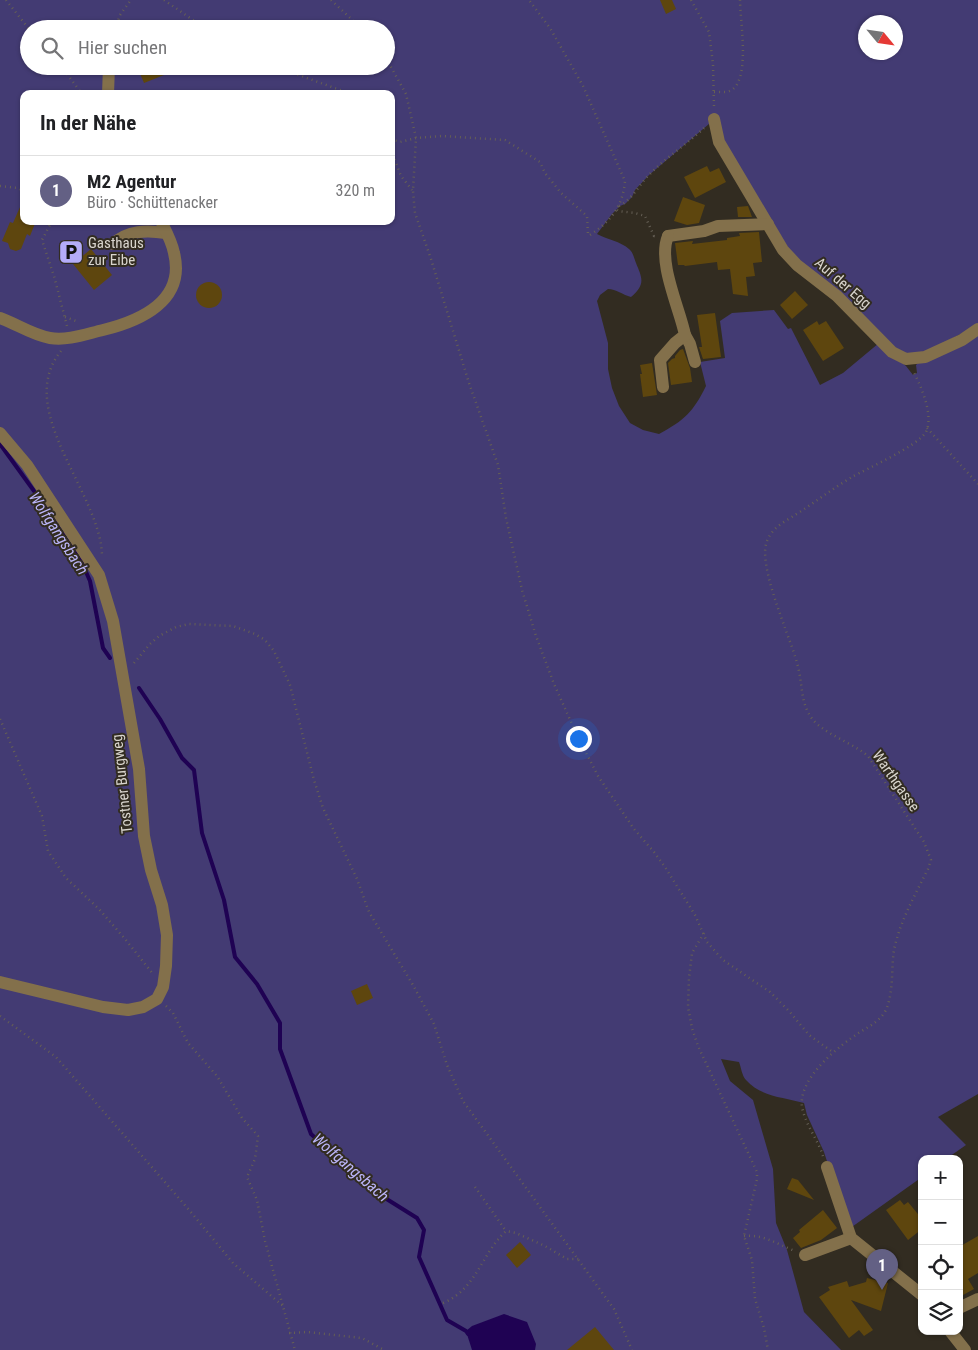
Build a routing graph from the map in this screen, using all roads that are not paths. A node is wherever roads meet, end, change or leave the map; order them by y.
1 (109, 75) edge
2 (108, 90) edge
3 (714, 120) road end
4 (768, 224) junction
5 (164, 227) edge
6 (113, 244) dead end
7 (0, 318) edge
8 (978, 329) edge
9 (685, 335) junction
10 (695, 362) dead end
11 (664, 387) dead end
12 (0, 433) edge
13 (0, 982) edge
14 (827, 1167) road end
15 (851, 1238) junction
16 (806, 1255) dead end
17 (918, 1292) edge
18 (978, 1299) edge
19 (963, 1306) edge
20 (953, 1335) edge
21 (965, 1350) edge

1 - 2 street
3 - 4 street, Auf der Egg
4 - 8 street, Auf der Egg
4 - 9 street
5 - 6 street
5 - 7 street
9 - 10 street
9 - 11 street
12 - 13 street, Tostner Burgweg
14 - 15 street
15 - 16 street
15 - 17 street
18 - 19 street
20 - 21 street

